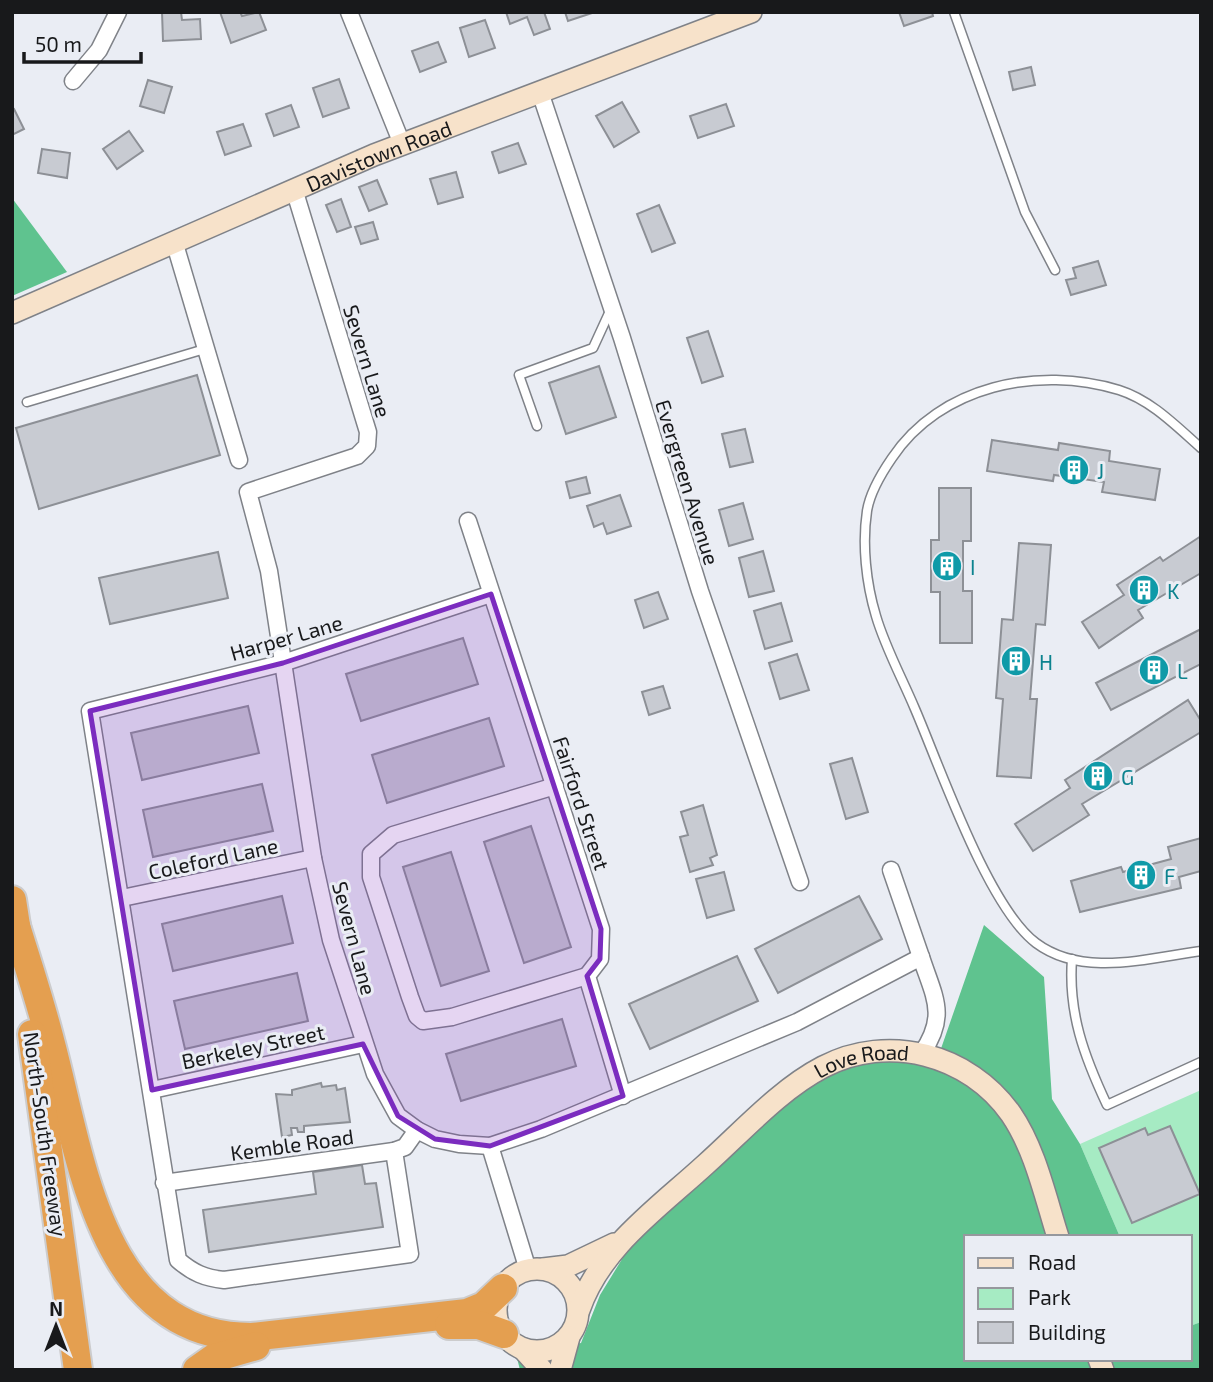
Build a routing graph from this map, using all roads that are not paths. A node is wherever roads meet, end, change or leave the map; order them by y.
1 (118, 12) edge
2 (349, 12) edge
3 (751, 12) edge
4 (954, 12) edge
5 (73, 81) dead end
6 (540, 92) junction
7 (402, 144) junction
8 (294, 190) junction
9 (174, 241) junction
10 (1055, 271) dead end
11 (612, 308) junction
12 (12, 313) edge
13 (208, 348) junction
14 (27, 402) dead end
15 (537, 426) dead end
16 (1201, 448) edge
17 (239, 460) dead end
18 (468, 521) dead end
19 (491, 594) junction
20 (283, 663) junction
21 (555, 786) junction
22 (313, 858) junction
23 (891, 870) dead end
24 (800, 882) dead end
25 (122, 898) junction
26 (14, 913) edge
27 (1201, 951) edge
28 (921, 957) junction
29 (1072, 959) junction
30 (587, 976) junction
31 (363, 1044) junction
32 (922, 1053) junction
33 (1201, 1062) edge
34 (152, 1090) junction
35 (624, 1096) junction
36 (417, 1130) junction
37 (491, 1146) junction
38 (394, 1151) junction
39 (164, 1183) junction
40 (1057, 1235) edge
41 (625, 1238) junction
42 (533, 1270) junction
43 (503, 1287) junction
44 (579, 1310) junction
45 (569, 1337) junction
46 (513, 1342) junction
47 (78, 1370) edge
48 (197, 1370) edge
49 (542, 1370) edge
50 (560, 1370) edge

1 - 5 street
2 - 7 street
3 - 6 street, Davistown Road
4 - 10 lane
6 - 7 street, Davistown Road
6 - 11 street, Evergreen Avenue
7 - 8 street, Davistown Road
8 - 9 street, Davistown Road
8 - 20 street, Severn Lane
9 - 12 street, Davistown Road
9 - 13 street
11 - 15 lane
11 - 24 street, Evergreen Avenue
13 - 14 lane
13 - 17 street
16 - 29 lane
18 - 19 street, Fairford Street
19 - 20 street, Harper Lane
19 - 21 street, Fairford Street
20 - 22 street, Severn Lane
20 - 25 street, Harper Lane
21 - 30 street, Fairford Street
21 - 30 street
22 - 25 street, Coleford Lane
22 - 31 street, Severn Lane
23 - 28 street
25 - 34 street
26 - 43 highway
26 - 47 highway, North-South Freeway
27 - 29 lane
28 - 32 street
28 - 35 street, Severn Lane
29 - 33 lane
30 - 35 street
31 - 34 street, Berkeley Street
31 - 36 street, Severn Lane
32 - 40 street, Love Road
32 - 41 street, Love Road
34 - 39 street
35 - 37 street, Severn Lane
36 - 37 street, Severn Lane
36 - 38 street
37 - 42 street
38 - 39 street, Kemble Road
38 - 39 street
41 - 42 street, Love Road
41 - 44 street, Love Road
42 - 43 street
42 - 44 street
43 - 46 street
44 - 45 street
45 - 46 street
45 - 50 street
46 - 48 highway
46 - 49 street

